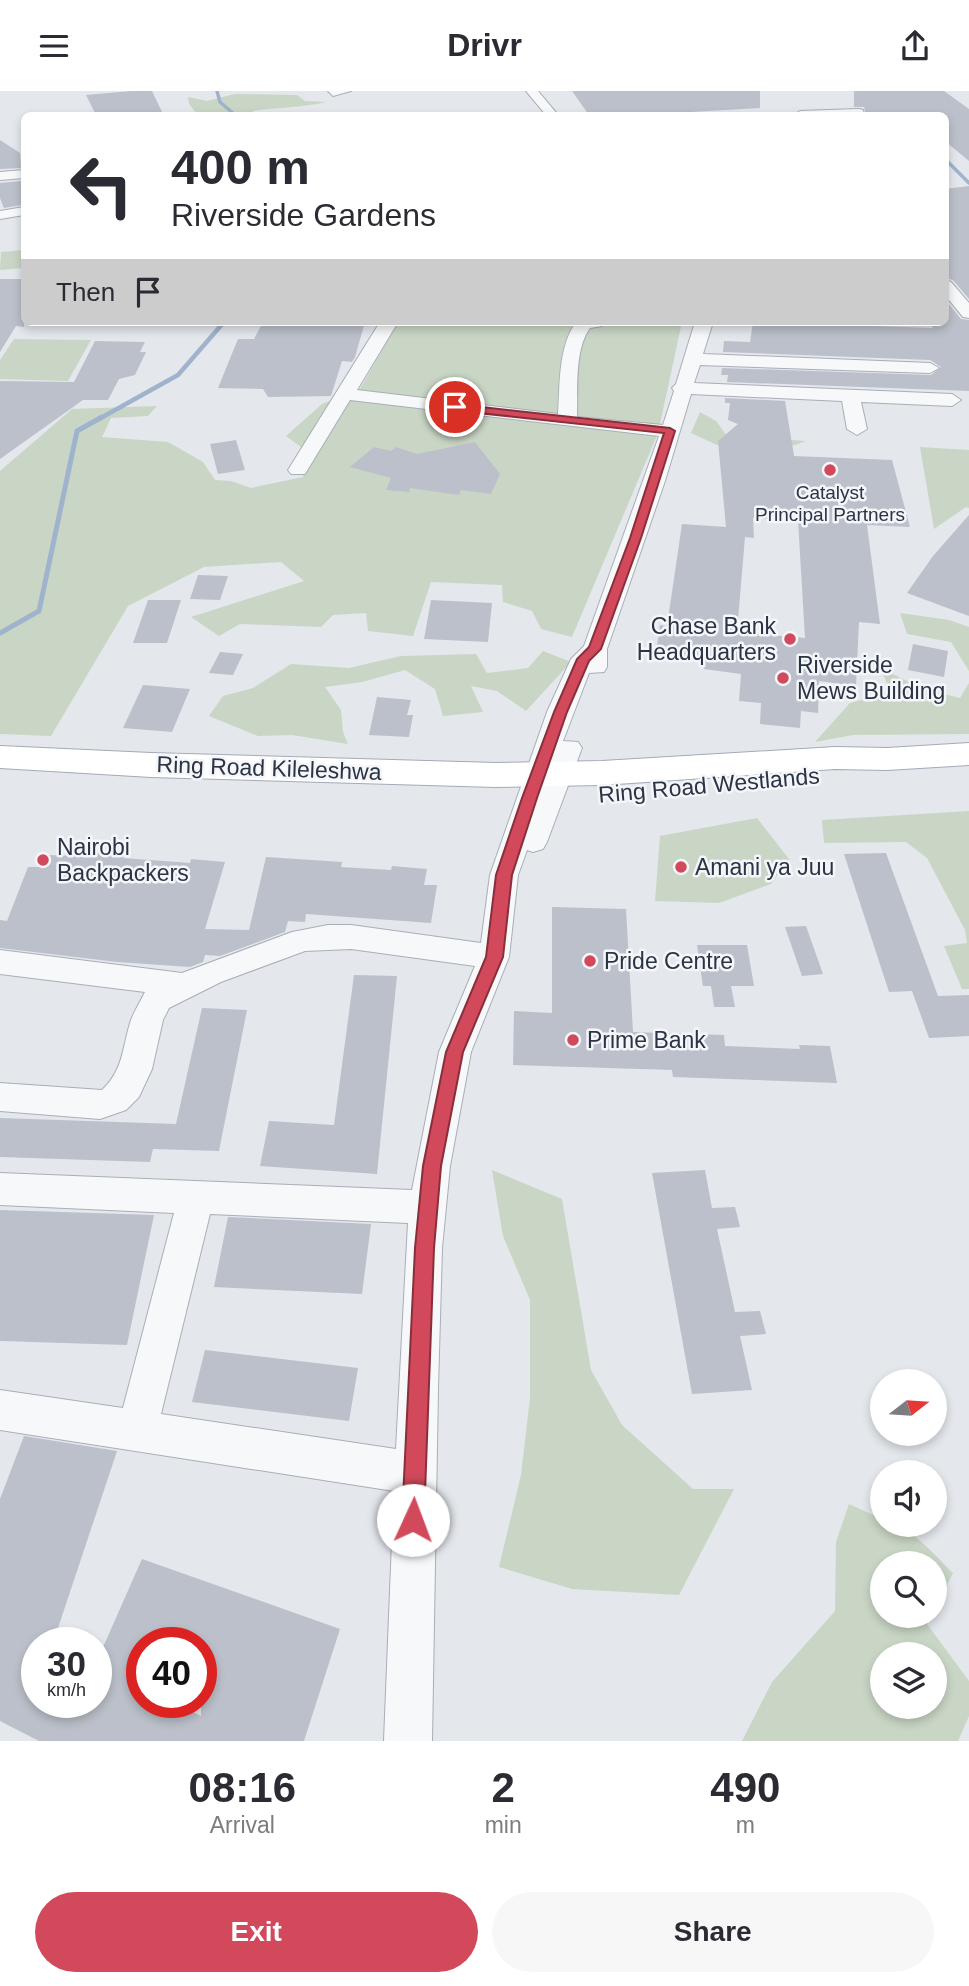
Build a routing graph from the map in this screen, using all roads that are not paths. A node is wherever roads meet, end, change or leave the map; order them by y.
1 (533, 91) edge
2 (546, 112) edge
3 (21, 174) edge
4 (0, 176) edge
5 (21, 212) edge
6 (0, 215) edge
7 (949, 290) edge
8 (969, 313) edge
9 (387, 326) edge
10 (582, 326) edge
11 (703, 326) edge
12 (692, 359) junction
13 (930, 370) dead end
14 (681, 388) junction
15 (345, 394) junction
16 (850, 396) junction
17 (952, 400) dead end
18 (567, 421) junction
19 (857, 429) dead end
20 (670, 431) junction
21 (298, 470) dead end
22 (969, 754) edge
23 (0, 757) edge
24 (0, 778) edge
25 (545, 786) junction
26 (494, 957) junction
27 (0, 962) edge
28 (183, 985) junction
29 (0, 1097) edge
30 (0, 1189) edge
31 (197, 1198) junction
32 (429, 1207) junction
33 (0, 1410) edge
34 (137, 1431) junction
35 (415, 1473) junction
36 (408, 1741) edge

1 - 2 street
3 - 4 street
5 - 6 street
7 - 8 street
9 - 15 street
10 - 18 street
11 - 12 street
12 - 13 street
12 - 14 street
14 - 16 street
14 - 20 street
15 - 18 street
15 - 21 street
16 - 17 street
16 - 19 street
18 - 20 street
20 - 25 street
22 - 25 main road, Ring Road Westlands
23 - 25 main road, Ring Road Kileleshwa
24 - 25 main road, Ring Road Kileleshwa
25 - 26 street
26 - 28 street
26 - 32 street
27 - 28 street
28 - 29 street
30 - 31 street
31 - 32 street
31 - 34 street
32 - 35 street
33 - 34 street
34 - 35 street
35 - 36 street

